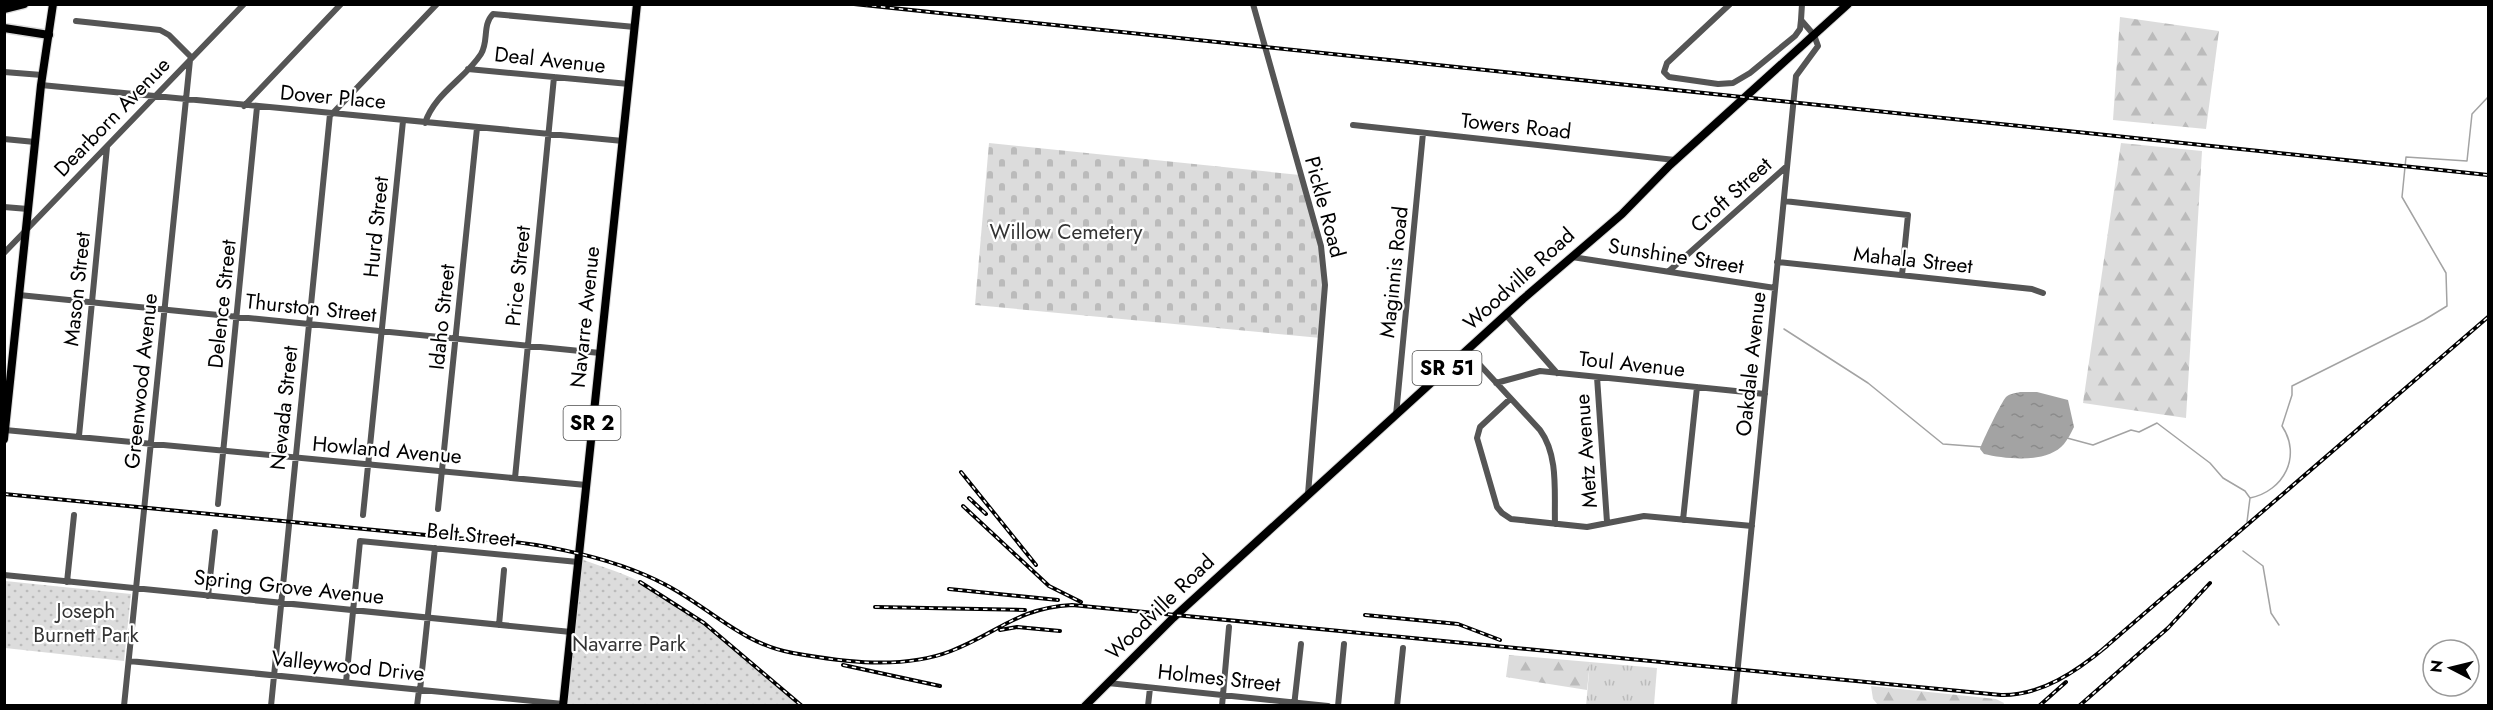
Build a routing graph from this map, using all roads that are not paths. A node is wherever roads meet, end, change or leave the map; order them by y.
1 (24, 4) edge
2 (53, 4) edge
3 (244, 4) edge
4 (341, 4) edge
5 (437, 4) edge
6 (637, 4) edge
7 (1253, 4) edge
8 (1730, 4) edge
9 (1802, 4) edge
10 (1848, 4) edge
11 (4, 9) edge
12 (1802, 20) junction
13 (76, 21) dead end
14 (635, 27) junction
15 (4, 28) edge
16 (49, 35) junction
17 (1814, 35) junction
18 (191, 59) junction
19 (468, 69) junction
20 (4, 72) edge
21 (42, 75) junction
22 (554, 77) junction
23 (628, 84) junction
24 (41, 85) junction
25 (154, 97) junction
26 (186, 100) junction
27 (244, 106) junction
28 (257, 107) junction
29 (331, 114) junction
30 (403, 121) junction
31 (425, 123) junction
32 (1353, 125) dead end
33 (477, 128) junction
34 (1423, 133) junction
35 (549, 134) junction
36 (4, 139) edge
37 (623, 141) junction
38 (35, 142) junction
39 (107, 146) junction
40 (1676, 160) junction
41 (1787, 166) junction
42 (1784, 201) junction
43 (4, 207) edge
44 (27, 209) junction
45 (25, 231) junction
46 (4, 253) edge
47 (1571, 256) junction
48 (1778, 262) junction
49 (1669, 272) junction
50 (1902, 275) junction
51 (1775, 288) junction
52 (2043, 293) dead end
53 (19, 295) junction
54 (93, 302) junction
55 (164, 310) junction
56 (1506, 315) junction
57 (237, 317) junction
58 (309, 325) junction
59 (381, 332) junction
60 (456, 339) junction
61 (528, 346) junction
62 (1467, 351) junction
63 (600, 353) junction
64 (8, 369) edge
65 (1557, 373) junction
66 (1597, 377) junction
67 (1496, 383) junction
68 (1697, 387) junction
69 (1765, 394) junction
70 (1510, 399) junction
71 (1396, 415) junction
72 (5, 434) edge
73 (79, 436) junction
74 (151, 444) junction
75 (224, 451) junction
76 (296, 458) junction
77 (368, 465) junction
78 (442, 472) junction
79 (515, 478) junction
80 (586, 485) junction
81 (1308, 494) junction
82 (218, 504) dead end
83 (438, 509) dead end
84 (74, 515) dead end
85 (363, 515) dead end
86 (1683, 520) junction
87 (1607, 522) junction
88 (1556, 524) junction
89 (1752, 526) junction
90 (214, 532) dead end
91 (435, 548) junction
92 (578, 562) junction
93 (504, 570) dead end
94 (4, 575) edge
95 (67, 582) junction
96 (136, 588) junction
97 (208, 596) junction
98 (281, 603) junction
99 (353, 610) junction
100 (427, 618) junction
101 (499, 625) junction
102 (1229, 627) dead end
103 (571, 632) junction
104 (1301, 644) dead end
105 (1344, 644) dead end
106 (1403, 648) dead end
107 (129, 661) junction
108 (274, 676) junction
109 (346, 682) junction
110 (1108, 683) junction
111 (1150, 688) junction
112 (419, 690) junction
113 (1223, 695) junction
114 (1295, 704) edge
115 (124, 705) edge
116 (271, 705) edge
117 (417, 705) edge
118 (563, 705) edge
119 (1085, 705) edge
120 (1148, 705) edge
121 (1222, 705) edge
122 (1328, 705) edge
123 (1338, 705) edge
124 (1397, 705) edge
125 (1734, 705) edge

1 - 11 highway
2 - 16 main road
3 - 18 street, Dearborn Avenue
4 - 27 street
5 - 29 street
6 - 14 main road, Navarre Avenue / SR 2
7 - 81 street, Pickle Road
8 - 12 street
9 - 12 street
10 - 17 main road, Woodville Road / SR 51
12 - 17 street
13 - 18 street
14 - 19 street
14 - 23 main road, Navarre Avenue / SR 2
15 - 16 highway
16 - 21 main road
17 - 40 main road, Woodville Road / SR 51
17 - 41 street, Oakdale Avenue
18 - 25 street, Dearborn Avenue
18 - 26 street, Greenwood Avenue
19 - 22 street, Deal Avenue
19 - 31 street
20 - 21 street
21 - 24 main road
22 - 23 street, Deal Avenue
22 - 35 street, Price Street
23 - 37 main road, Navarre Avenue / SR 2
24 - 25 street, Dover Place
24 - 38 main road
25 - 26 street, Dover Place
25 - 39 street, Dearborn Avenue
26 - 27 street, Dover Place
26 - 55 street, Greenwood Avenue
27 - 28 street, Dover Place
28 - 29 street, Dover Place
28 - 57 street, Delence Street
29 - 30 street, Dover Place
29 - 58 street, Nevada Street
30 - 31 street, Dover Place
30 - 59 street, Hurd Street
31 - 33 street, Dover Place
32 - 34 street, Towers Road
33 - 35 street, Dover Place
33 - 60 street, Idaho Street
34 - 40 street, Towers Road
34 - 71 street, Maginnis Road
35 - 37 street, Dover Place
35 - 61 street, Price Street
36 - 38 street
37 - 63 main road, Navarre Avenue / SR 2
38 - 44 main road
39 - 45 street, Dearborn Avenue
39 - 54 street, Mason Street
40 - 47 main road, Woodville Road / SR 51
41 - 42 street, Oakdale Avenue
41 - 49 street, Croft Street
42 - 48 street, Oakdale Avenue
42 - 50 street
43 - 44 street
44 - 45 main road
45 - 46 street, Dearborn Avenue
45 - 53 main road
47 - 49 street, Sunshine Street
47 - 56 main road, Woodville Road / SR 51
48 - 50 street, Mahala Street
48 - 51 street, Oakdale Avenue
49 - 51 street, Sunshine Street
50 - 52 street, Mahala Street
51 - 69 street, Oakdale Avenue
53 - 54 street, Thurston Street
53 - 64 main road
54 - 55 street, Thurston Street
54 - 73 street, Mason Street
55 - 57 street, Thurston Street
55 - 74 street, Greenwood Avenue
56 - 62 main road, Woodville Road / SR 51
56 - 65 street
57 - 58 street, Thurston Street
57 - 75 street, Delence Street
58 - 59 street, Thurston Street
58 - 76 street, Nevada Street
59 - 60 street, Thurston Street
59 - 77 street, Hurd Street
60 - 61 street, Thurston Street
60 - 78 street, Idaho Street
61 - 63 street, Thurston Street
61 - 79 street, Price Street
62 - 67 street
62 - 71 main road, Woodville Road / SR 51
63 - 80 main road, Navarre Avenue / SR 2
64 - 72 main road
65 - 66 street, Toul Avenue
65 - 67 street, Toul Avenue
66 - 68 street, Toul Avenue
66 - 87 street, Metz Avenue
67 - 70 street
68 - 69 street, Toul Avenue
68 - 86 street
69 - 89 street, Oakdale Avenue
70 - 88 street
70 - 88 street
71 - 81 main road, Woodville Road / SR 51
72 - 73 street, Howland Avenue
73 - 74 street, Howland Avenue
74 - 75 street, Howland Avenue
74 - 96 street, Greenwood Avenue
75 - 76 street, Howland Avenue
75 - 82 street, Delence Street
76 - 77 street, Howland Avenue
76 - 98 street, Nevada Street
77 - 78 street, Howland Avenue
77 - 85 street, Hurd Street
78 - 79 street, Howland Avenue
78 - 83 street, Idaho Street
79 - 80 street, Howland Avenue
80 - 92 main road, Navarre Avenue / SR 2
81 - 110 main road, Woodville Road / SR 51
84 - 95 street
86 - 87 street
86 - 89 street
87 - 88 street
89 - 125 street, Oakdale Avenue
90 - 97 street
91 - 92 street, Belt Street
91 - 99 street, Belt Street
91 - 100 street
92 - 103 main road, Navarre Avenue / SR 2
93 - 101 street
94 - 95 street, Spring Grove Avenue
95 - 96 street, Spring Grove Avenue
96 - 97 street, Spring Grove Avenue
96 - 107 street, Greenwood Avenue
97 - 98 street, Spring Grove Avenue
98 - 99 street, Spring Grove Avenue
98 - 108 street, Nevada Street
99 - 100 street, Spring Grove Avenue
99 - 109 street
100 - 101 street, Spring Grove Avenue
100 - 112 street
101 - 103 street, Spring Grove Avenue
102 - 113 street
103 - 118 main road, Navarre Avenue / SR 2
104 - 114 street
105 - 123 street
106 - 124 street
107 - 108 street, Valleywood Drive
107 - 115 street, Greenwood Avenue
108 - 109 street, Valleywood Drive
108 - 116 street, Nevada Street
109 - 112 street, Valleywood Drive
110 - 111 street, Holmes Street
110 - 119 main road, Woodville Road / SR 51
111 - 113 street, Holmes Street
111 - 120 street
112 - 117 street
112 - 118 street, Valleywood Drive
113 - 114 street, Holmes Street
113 - 121 street
114 - 122 street, Holmes Street

